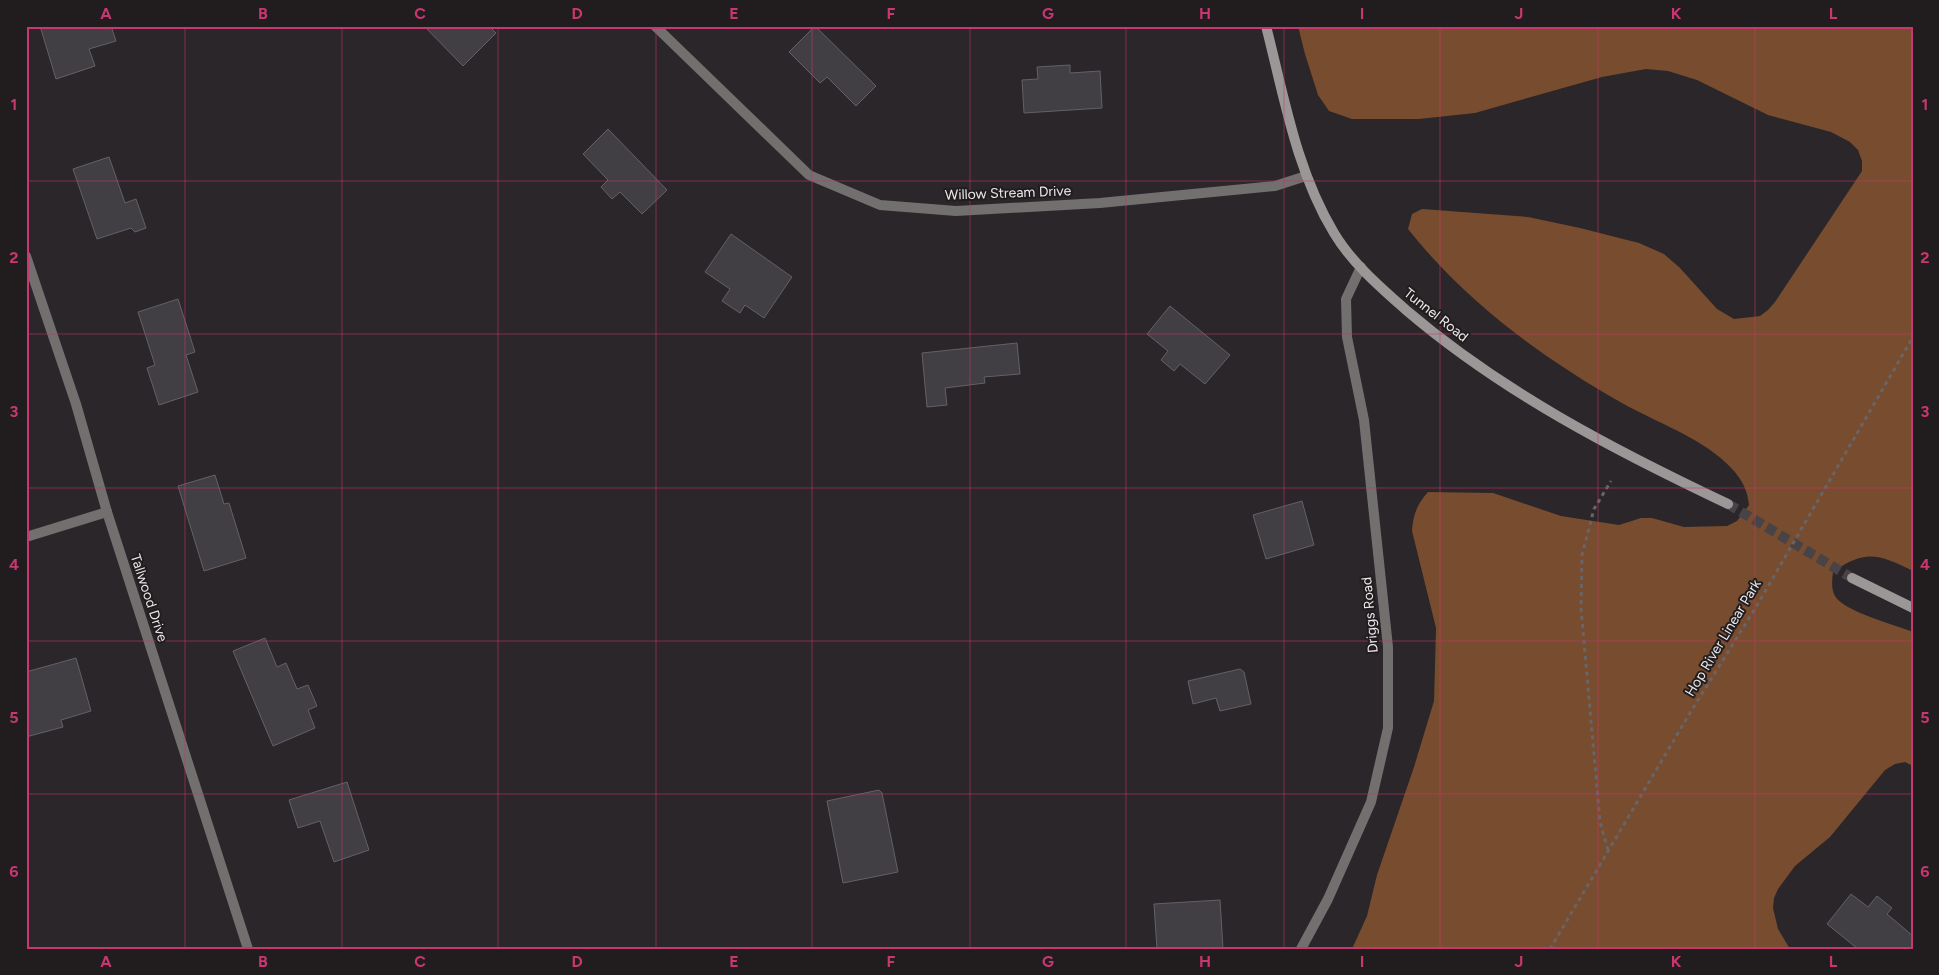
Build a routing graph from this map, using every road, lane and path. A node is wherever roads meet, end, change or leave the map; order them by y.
1 (655, 26) edge
2 (1266, 26) edge
3 (1306, 176) junction
4 (26, 256) edge
5 (1361, 267) junction
6 (1913, 337) edge
7 (1611, 481) dead end
8 (1728, 504) tunnel mouth
9 (107, 512) junction
10 (26, 537) edge
11 (1852, 578) tunnel mouth
12 (1913, 608) edge
13 (1608, 850) junction
14 (248, 949) edge
15 (1300, 949) edge
16 (1550, 949) edge

1 - 3 street, Willow Stream Drive
2 - 3 main road, Tunnel Road
3 - 5 main road, Tunnel Road
4 - 9 street, Tallwood Drive
5 - 8 main road, Tunnel Road
5 - 15 street, Driggs Road
6 - 13 path, Hop River Linear Park
7 - 13 path
9 - 10 street
9 - 14 street, Tallwood Drive
11 - 12 main road
13 - 16 path, Hop River Linear Park

